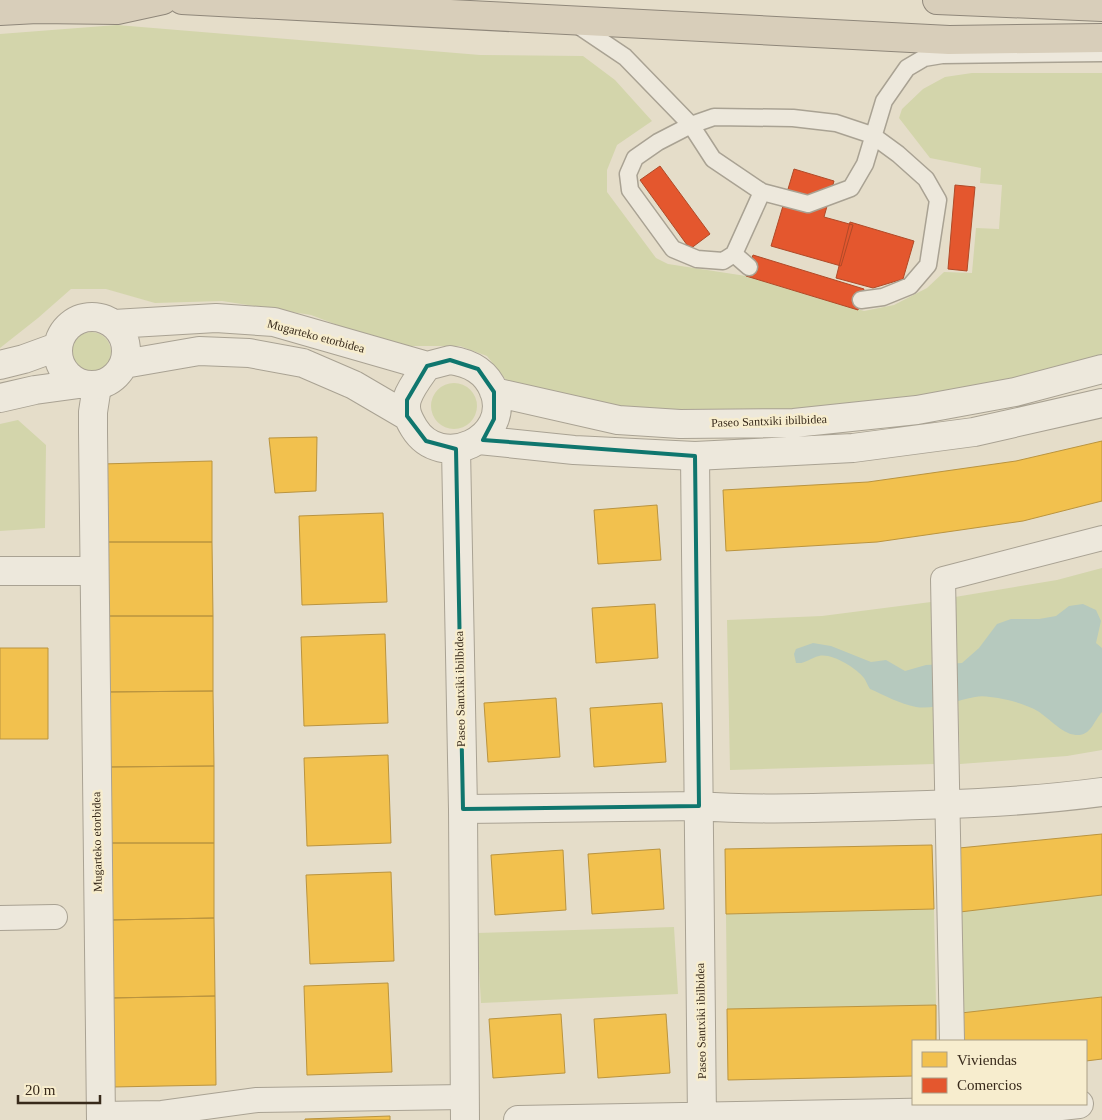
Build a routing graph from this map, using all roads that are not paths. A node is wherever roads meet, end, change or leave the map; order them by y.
1 (163, 0) edge
2 (182, 0) edge
3 (937, 0) edge
4 (1102, 6) edge
5 (0, 11) edge
6 (572, 21) junction
7 (1102, 38) edge
8 (1102, 53) edge
9 (692, 125) junction
10 (872, 136) junction
11 (762, 192) junction
12 (734, 254) junction
13 (749, 267) dead end
14 (861, 300) dead end
15 (114, 324) junction
16 (58, 347) junction
17 (124, 364) junction
18 (0, 365) edge
19 (427, 366) junction
20 (1102, 369) edge
21 (88, 385) junction
22 (494, 392) junction
23 (0, 398) edge
24 (1102, 403) edge
25 (407, 416) junction
26 (467, 444) junction
27 (695, 456) junction
28 (1102, 538) edge
29 (0, 571) edge
30 (94, 571) junction
31 (1102, 792) edge
32 (948, 805) junction
33 (698, 806) junction
34 (463, 809) junction
35 (55, 917) dead end
36 (0, 918) edge
37 (952, 1040) edge
38 (1102, 1101) edge
39 (1087, 1103) edge
40 (1070, 1105) edge
41 (465, 1108) edge
42 (953, 1108) edge
43 (101, 1117) edge
44 (702, 1118) edge
45 (518, 1120) edge

1 - 5 highway
2 - 6 highway
3 - 4 highway
6 - 7 highway
6 - 9 lane
8 - 10 lane
9 - 10 lane
9 - 11 lane
9 - 12 lane
10 - 11 lane
10 - 14 lane
11 - 12 lane
12 - 13 lane
15 - 16 street
15 - 17 street
15 - 19 street, Mugarteko etorbidea
16 - 18 street
16 - 21 street
17 - 21 street
17 - 25 street
19 - 22 street
19 - 25 street
20 - 22 street, Paseo Santxiki ibilbidea
21 - 23 street
21 - 30 street, Mugarteko etorbidea
22 - 26 street
24 - 27 street
25 - 26 street
26 - 27 street
26 - 34 street, Paseo Santxiki ibilbidea
27 - 33 street, Paseo Santxiki ibilbidea
28 - 32 street
29 - 30 street
30 - 43 street, Mugarteko etorbidea
31 - 32 street
32 - 33 street
32 - 37 street
33 - 34 street
33 - 44 street, Paseo Santxiki ibilbidea
34 - 41 street, Paseo Santxiki ibilbidea
35 - 36 street
38 - 39 street
40 - 42 street
41 - 43 street, Mugarteko etorbidea
42 - 44 street
44 - 45 street

